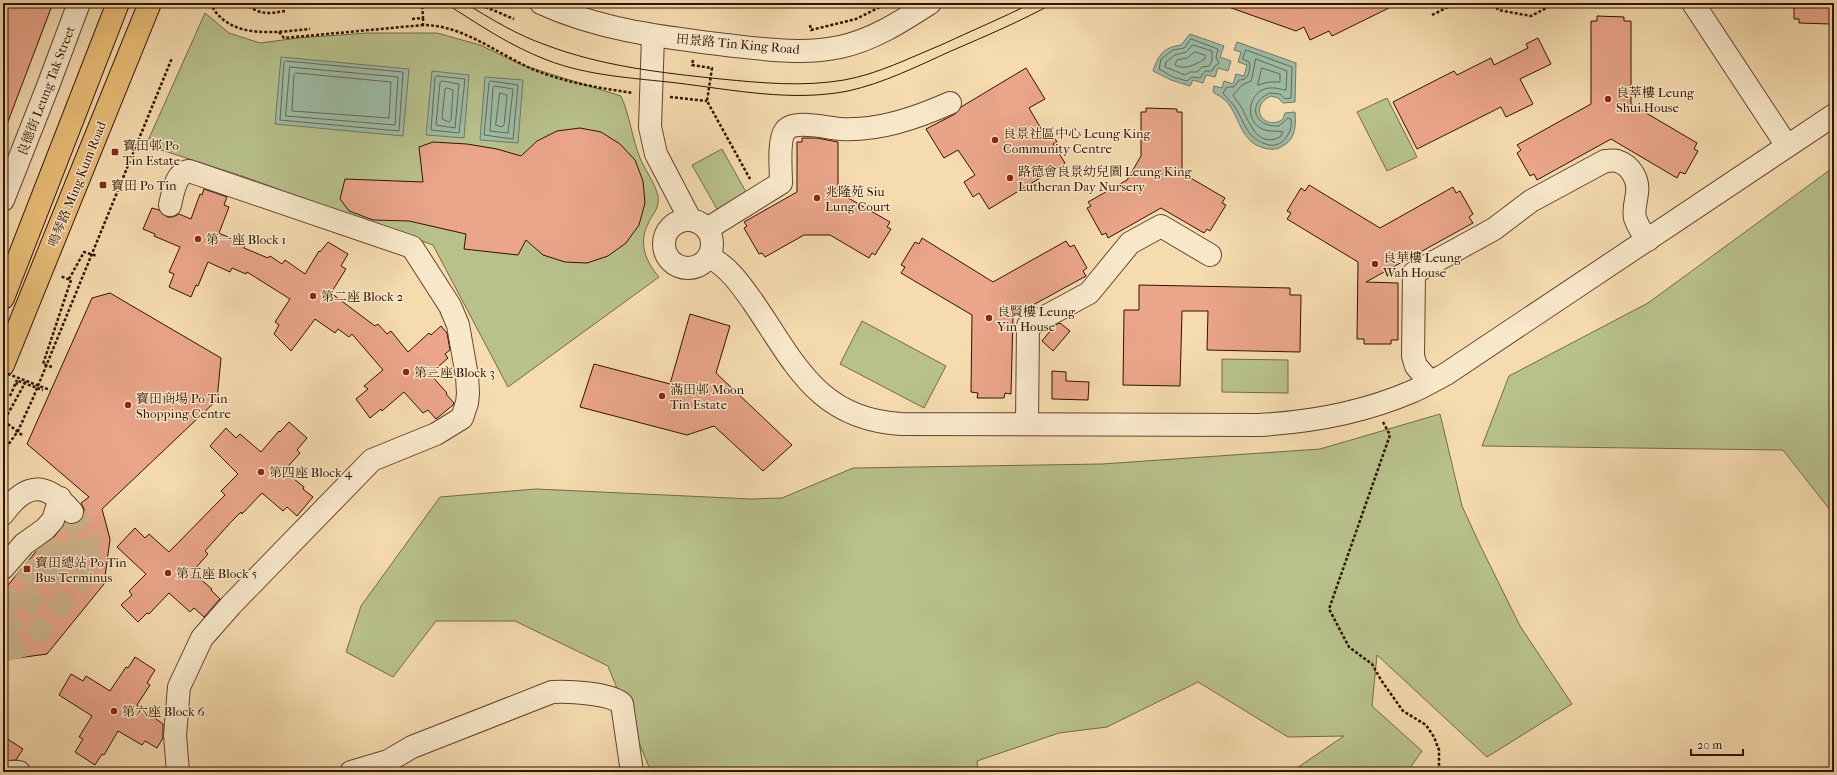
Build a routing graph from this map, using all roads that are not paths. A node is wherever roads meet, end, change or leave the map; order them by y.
1 (79, 3) edge
2 (118, 3) edge
3 (150, 3) edge
4 (541, 3) edge
5 (930, 3) edge
6 (1693, 3) edge
7 (653, 36) junction
8 (950, 103) dead end
9 (1834, 115) edge
10 (1787, 146) junction
11 (3, 200) edge
12 (170, 204) dead end
13 (698, 224) junction
14 (1648, 240) junction
15 (1210, 255) dead end
16 (709, 256) junction
17 (3, 298) edge
18 (14, 371) edge
19 (1430, 382) junction
20 (1026, 424) junction
21 (3, 514) edge
22 (3, 568) edge
23 (388, 767) edge
24 (7, 772) edge
25 (19, 772) edge
26 (178, 772) edge
27 (351, 772) edge
28 (632, 772) edge

1 - 11 street, 良德街 Leung Tak Street
2 - 17 main road, 鳴琴路 Ming Kum Road
3 - 18 main road, 鳴琴路 Ming Kum Road
4 - 7 street, 田景路 Tin King Road
5 - 7 street, 田景路 Tin King Road
6 - 10 street
7 - 13 street
8 - 13 street
9 - 10 street
10 - 14 street
12 - 26 street
13 - 16 street
13 - 16 street
14 - 19 street
14 - 19 street
15 - 20 street
16 - 20 street
19 - 20 street
21 - 22 street
23 - 27 street
23 - 28 street
24 - 25 street

